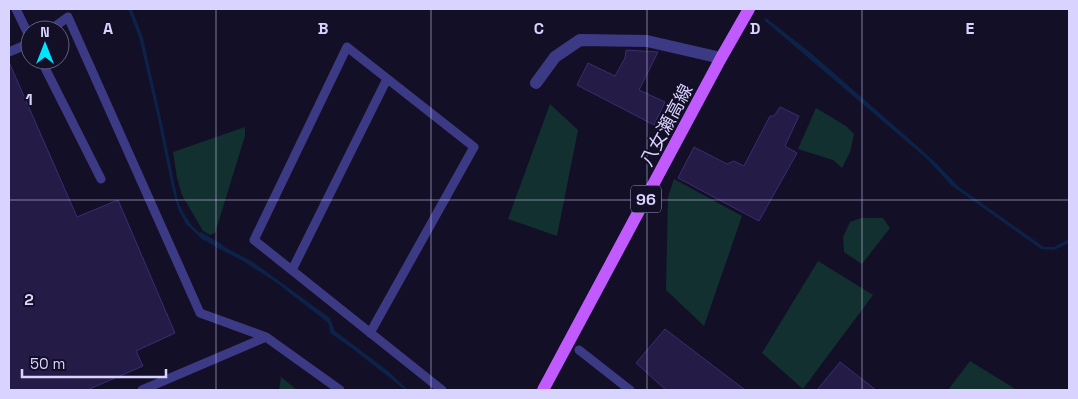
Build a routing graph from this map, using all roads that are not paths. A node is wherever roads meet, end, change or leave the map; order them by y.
1 (749, 9) edge
2 (70, 21) edge
3 (721, 58) junction
4 (46, 70) edge
5 (387, 79) junction
6 (536, 83) dead end
7 (101, 179) dead end
8 (292, 270) junction
9 (370, 333) junction
10 (266, 337) junction
11 (579, 350) dead end
12 (142, 390) edge
13 (340, 390) edge
14 (442, 390) edge
15 (543, 390) edge
16 (630, 390) edge

1 - 3 main road, 八女瀬高線 / 96
2 - 10 lane
3 - 6 street
3 - 15 main road, 八女瀬高線 / 96
4 - 7 lane
5 - 8 lane
5 - 8 lane
5 - 9 lane
8 - 9 lane
9 - 14 lane
10 - 12 lane
10 - 13 lane
11 - 16 lane

